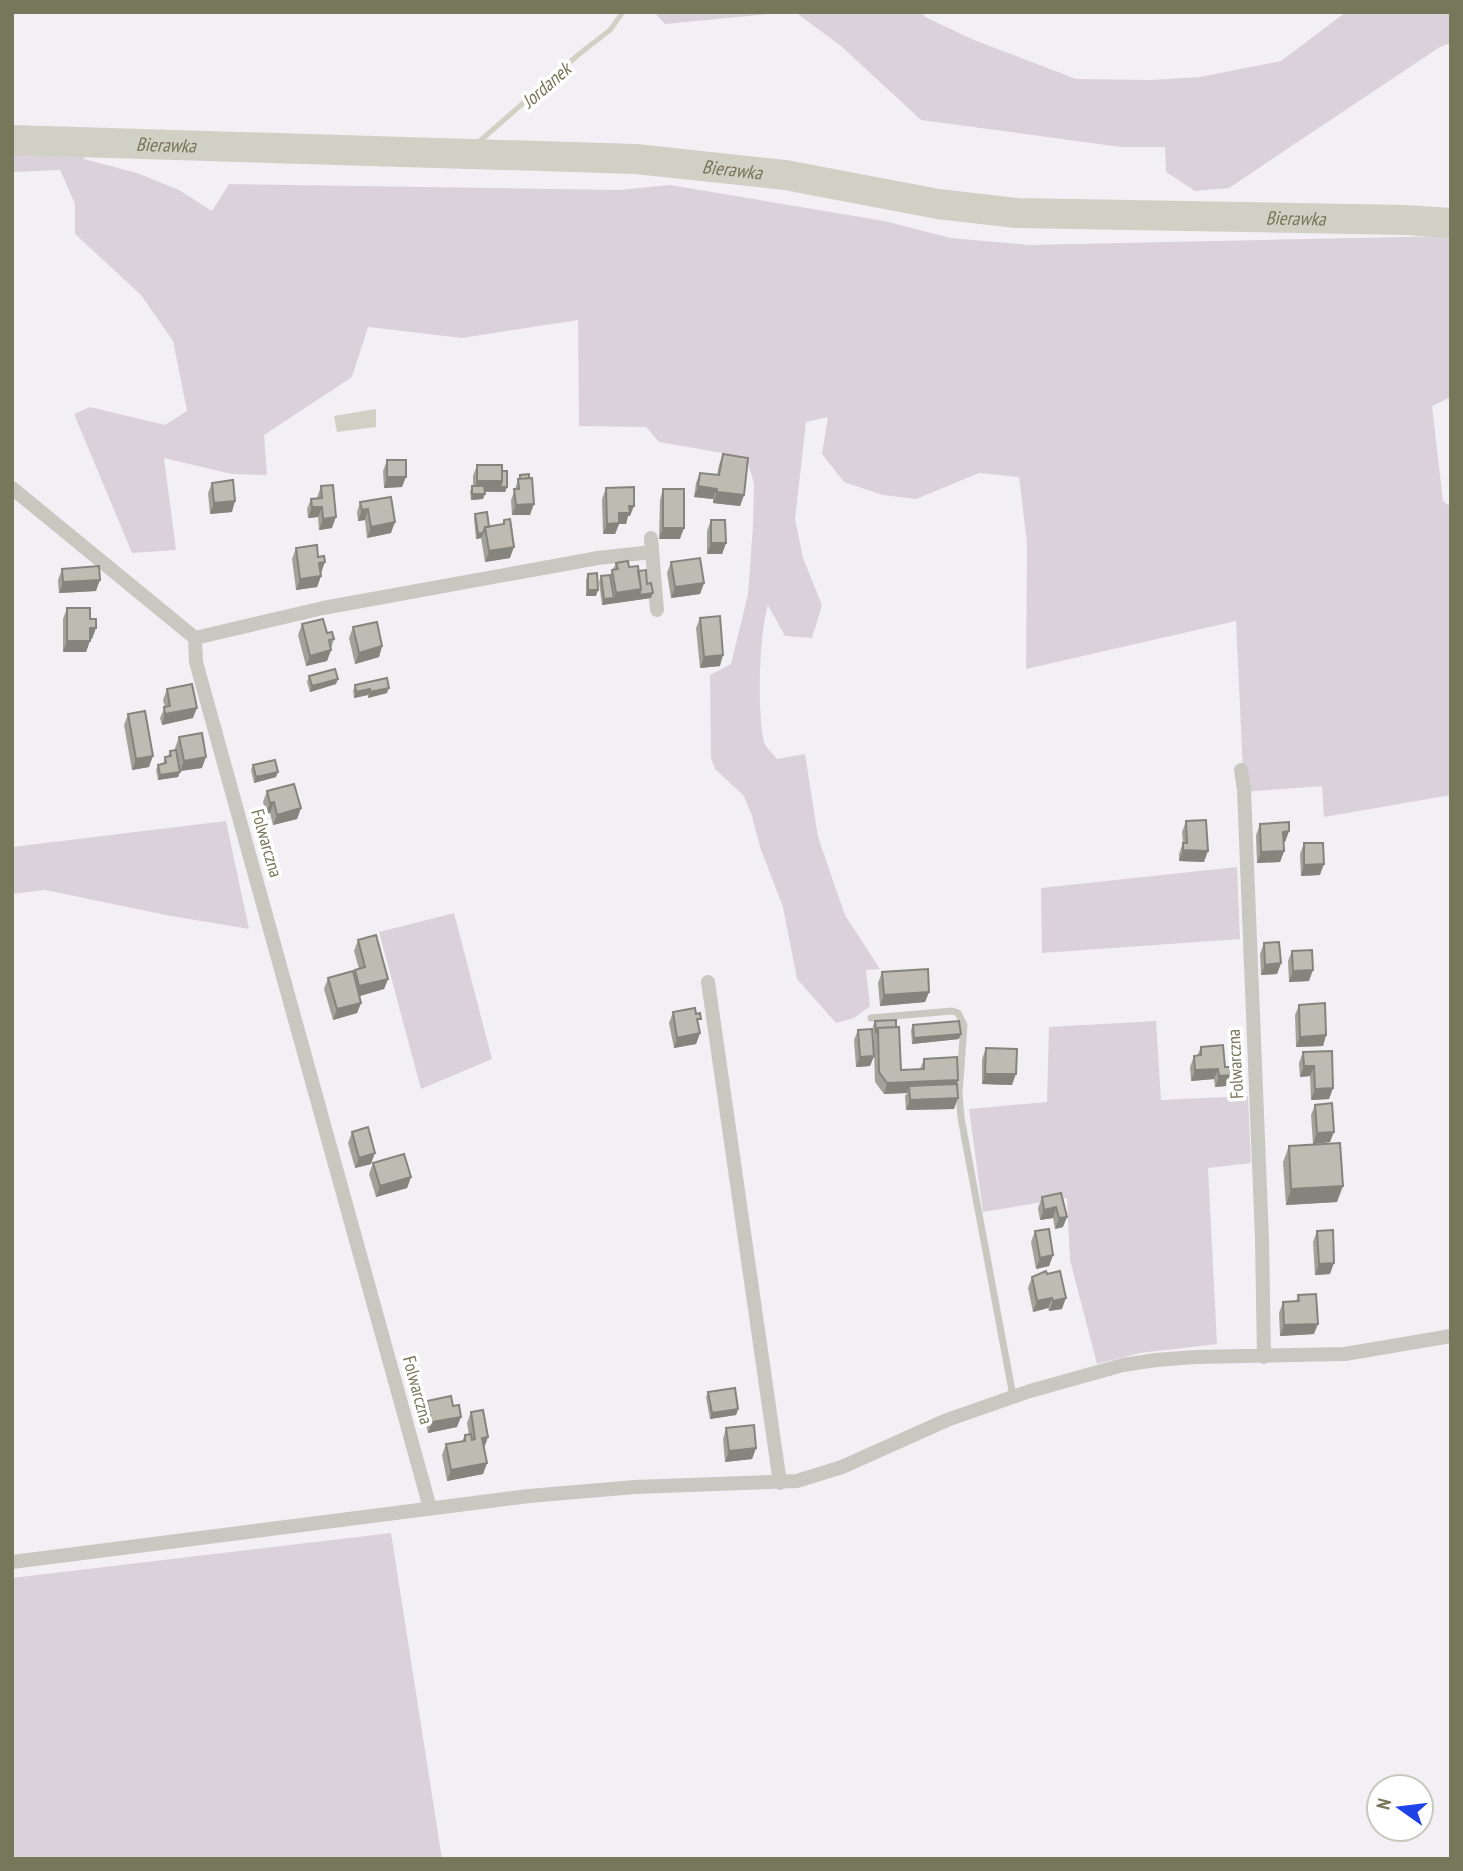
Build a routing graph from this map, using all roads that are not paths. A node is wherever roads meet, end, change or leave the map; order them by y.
1 (12, 488) edge
2 (657, 610) dead end
3 (195, 638) junction
4 (1241, 769) dead end
5 (708, 982) dead end
6 (871, 1018) dead end
7 (1451, 1336) edge
8 (1264, 1357) junction
9 (1013, 1397) junction
10 (780, 1483) junction
11 (430, 1508) junction
12 (12, 1562) edge

1 - 3 street
2 - 3 street
3 - 11 street, Folwarczna
4 - 8 street, Folwarczna
5 - 10 street
6 - 9 lane
7 - 8 street
8 - 9 street
9 - 10 street
10 - 11 street
11 - 12 street

